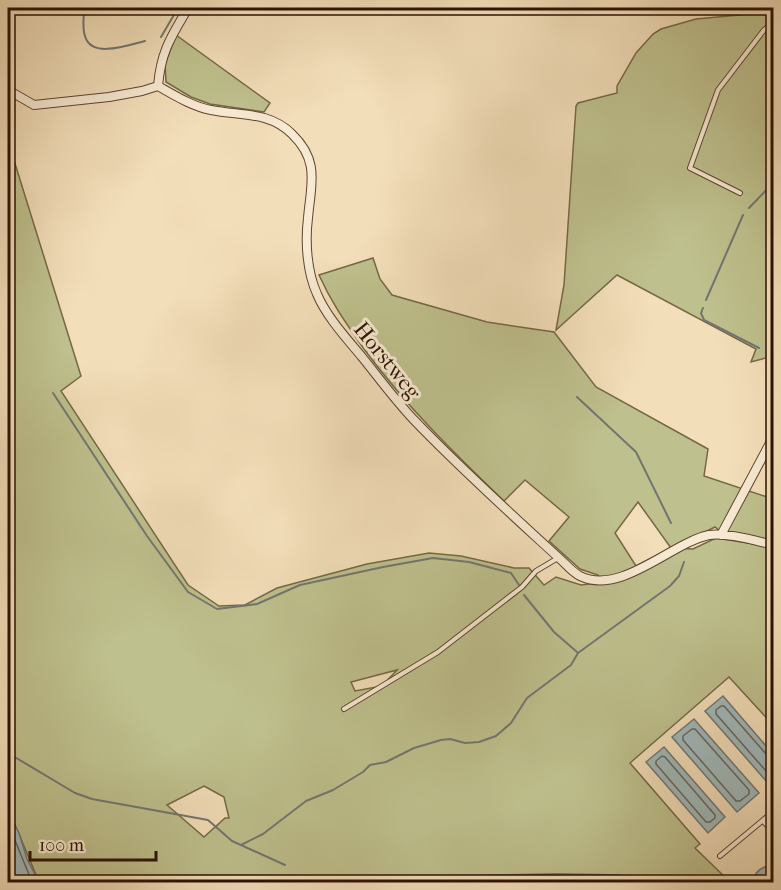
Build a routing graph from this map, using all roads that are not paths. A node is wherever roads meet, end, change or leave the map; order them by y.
1 (188, 8) edge
2 (774, 22) edge
3 (158, 86) junction
4 (8, 90) edge
5 (740, 193) dead end
6 (774, 432) edge
7 (772, 444) edge
8 (721, 535) junction
9 (774, 545) edge
10 (559, 558) junction
11 (344, 709) dead end
12 (774, 812) edge
13 (763, 821) junction
14 (774, 833) edge
15 (720, 856) dead end

1 - 3 street
2 - 5 lane
3 - 4 street
3 - 10 street, Horstweg
6 - 7 street
7 - 8 street
8 - 9 street, Horstweg
8 - 10 street, Horstweg
10 - 11 lane
12 - 13 lane
13 - 14 lane
13 - 15 lane

